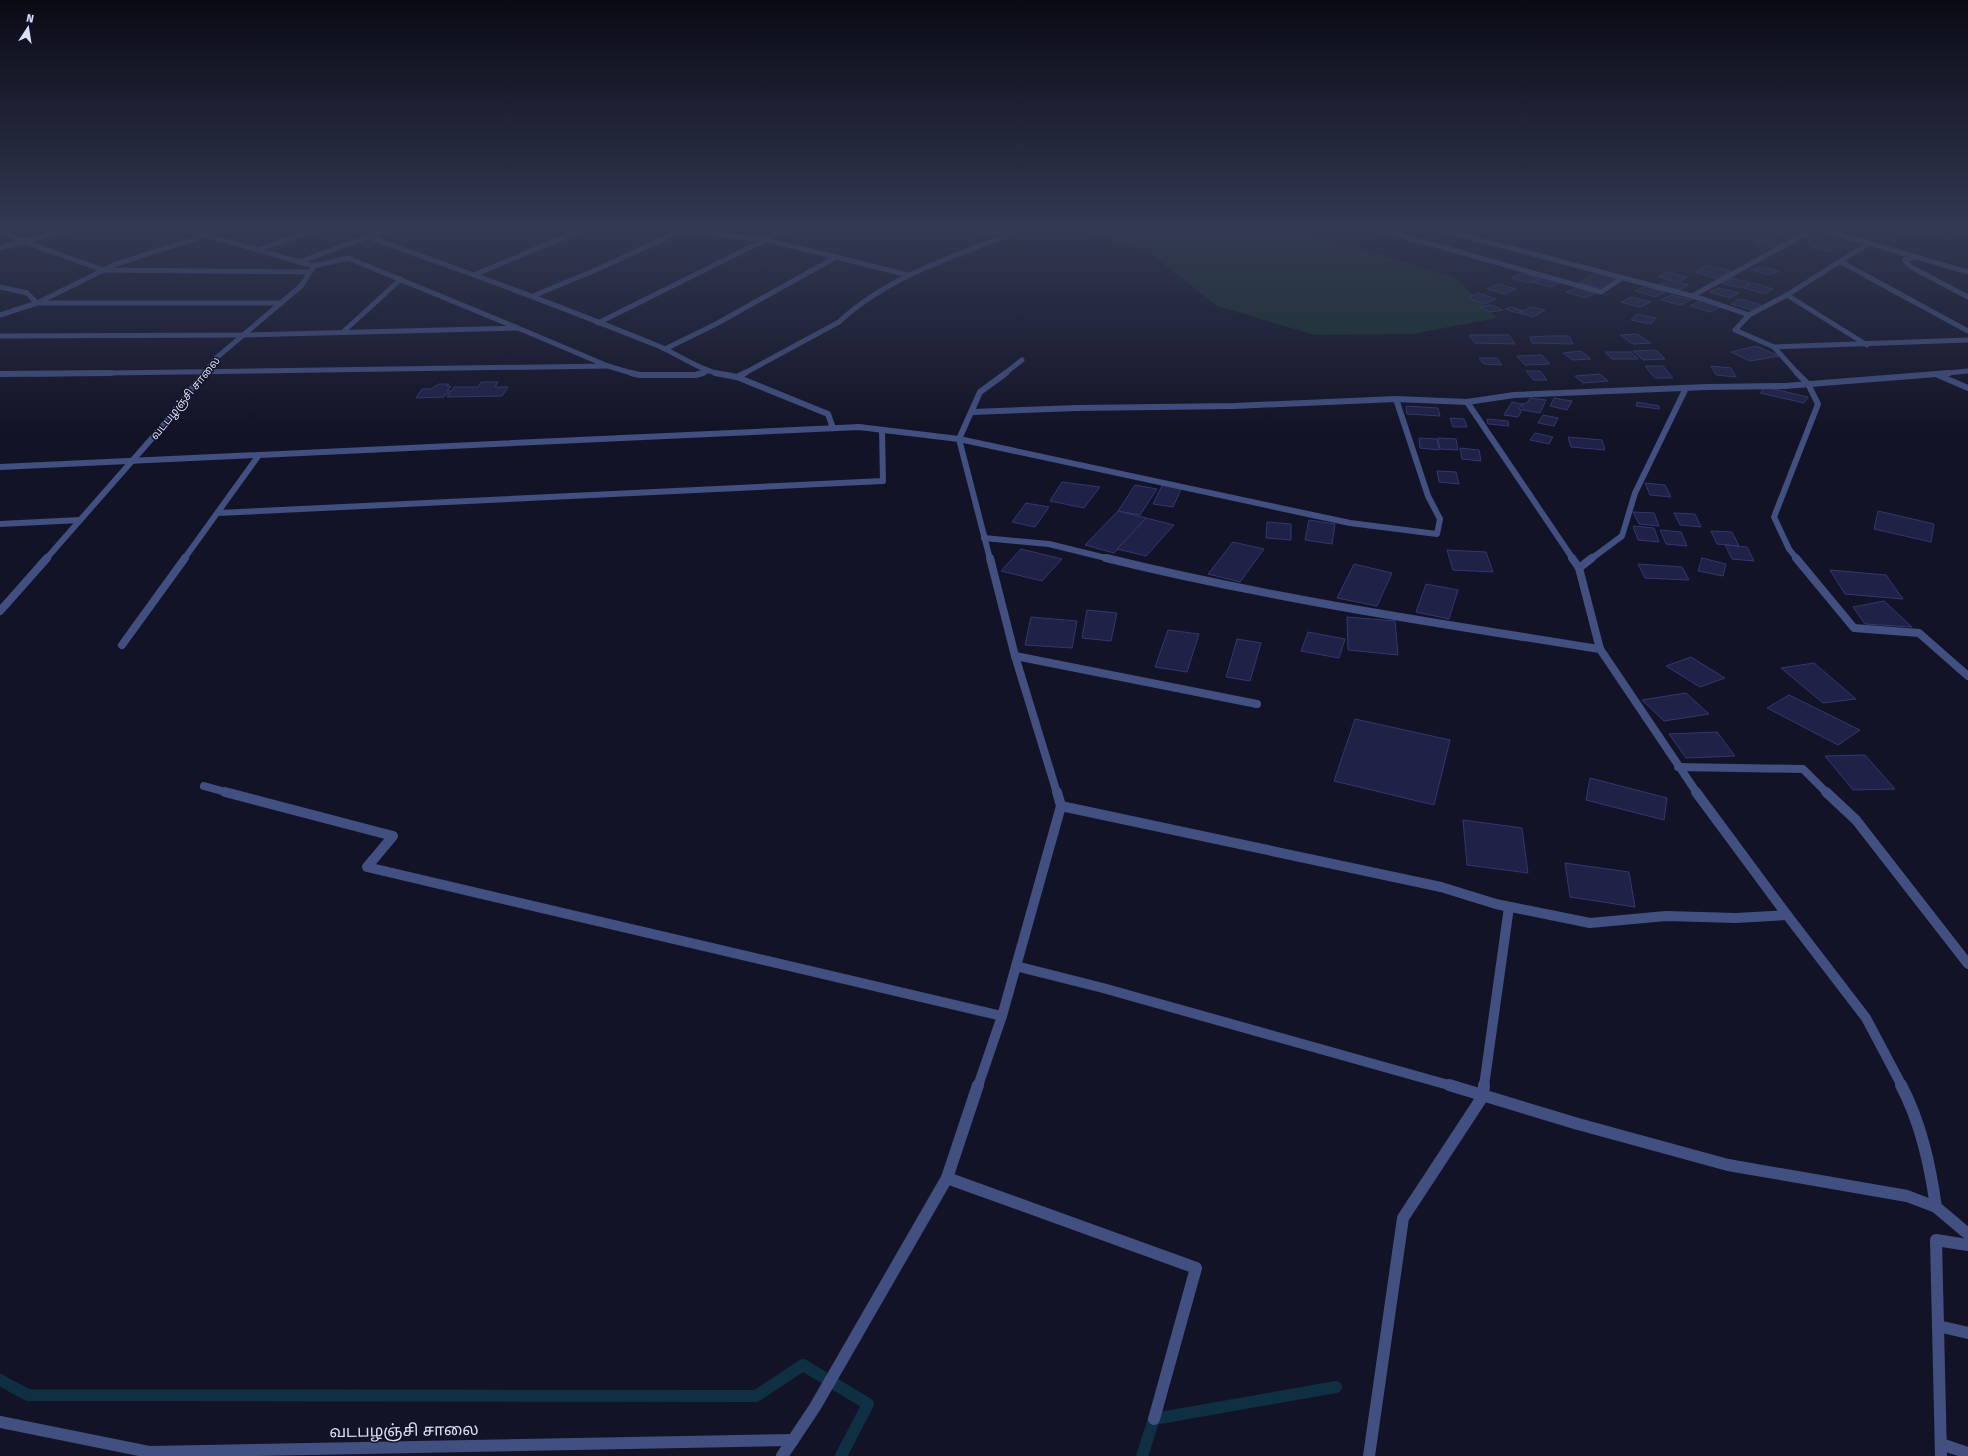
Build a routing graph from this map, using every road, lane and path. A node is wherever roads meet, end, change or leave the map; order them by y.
1 (28, 294) edge
2 (55, 294) edge
3 (292, 294) edge
4 (384, 294) edge
5 (436, 294) edge
6 (527, 294) edge
7 (538, 294) edge
8 (657, 294) edge
9 (770, 294) edge
10 (878, 294) edge
11 (1684, 294) edge
12 (1696, 294) edge
13 (1900, 294) edge
14 (1787, 295) joint
15 (533, 296) junction
16 (1692, 296) junction
17 (37, 303) junction
18 (281, 303) junction
19 (0, 315) edge
20 (1749, 315) junction
21 (598, 323) junction
22 (518, 328) junction
23 (1968, 331) edge
24 (343, 332) junction
25 (243, 335) junction
26 (0, 336) edge
27 (1968, 340) edge
28 (1867, 345) junction
29 (1774, 347) junction
30 (665, 349) junction
31 (1022, 360) dead end
32 (608, 366) junction
33 (206, 371) junction
34 (708, 371) junction
35 (1968, 371) edge
36 (0, 374) edge
37 (1936, 374) junction
38 (737, 377) junction
39 (1808, 384) junction
40 (1686, 388) junction
41 (1968, 388) edge
42 (1396, 399) junction
43 (1467, 402) junction
44 (972, 412) junction
45 (833, 428) junction
46 (882, 430) junction
47 (959, 439) junction
48 (259, 455) junction
49 (132, 461) junction
50 (0, 467) edge
51 (218, 513) junction
52 (80, 520) junction
53 (0, 524) edge
54 (984, 538) junction
55 (1579, 568) junction
56 (0, 611) edge
57 (122, 645) dead end
58 (1600, 649) junction
59 (1015, 656) junction
60 (1968, 676) edge
61 (1256, 704) dead end
62 (1678, 767) junction
63 (204, 786) dead end
64 (1061, 806) junction
65 (1509, 907) junction
66 (1787, 915) junction
67 (1968, 964) edge
68 (1016, 966) junction
69 (1002, 1016) junction
70 (1483, 1096) junction
71 (947, 1178) junction
72 (1936, 1207) junction
73 (1968, 1234) edge
74 (1968, 1245) edge
75 (1938, 1326) junction
76 (1968, 1333) edge
77 (1154, 1419) dead end
78 (0, 1422) edge
79 (792, 1440) junction
80 (1941, 1450) edge
81 (1968, 1453) edge
82 (782, 1456) edge
83 (1370, 1456) edge

1 - 17 street
2 - 17 street
3 - 18 street, வடபழஞ்சி சாலை
4 - 24 street
5 - 22 street
6 - 15 street
7 - 15 street
8 - 21 street
9 - 30 street
10 - 38 street
11 - 16 street
12 - 16 street
13 - 23 street
14 - 20 street
14 - 28 street
15 - 21 street
16 - 20 street
17 - 18 street
17 - 19 street
18 - 25 street, வடபழஞ்சி சாலை
20 - 29 street
21 - 30 street
22 - 24 street
22 - 32 street
24 - 25 street
25 - 26 street
25 - 33 street, வடபழஞ்சி சாலை
27 - 28 street
28 - 29 street
29 - 39 street
30 - 34 street
31 - 44 street
32 - 33 street
32 - 34 street
33 - 36 street
33 - 49 street, வடபழஞ்சி சாலை
34 - 38 street
35 - 37 street
37 - 39 street
37 - 41 street
38 - 45 street
39 - 40 street
39 - 60 street
40 - 43 street
40 - 55 street
42 - 43 street
42 - 44 street
42 - 47 street
43 - 55 street
44 - 47 street
45 - 46 street
45 - 48 street
46 - 47 street
46 - 51 street
47 - 54 street
48 - 49 street
48 - 51 street
49 - 50 street
49 - 52 street, வடபழஞ்சி சாலை
51 - 57 street
52 - 53 street
52 - 56 street, வடபழஞ்சி சாலை
54 - 58 street
54 - 59 street
55 - 58 street
58 - 62 street
59 - 61 street
59 - 64 street
62 - 66 street
62 - 67 street
63 - 69 street
64 - 65 street
64 - 68 street
65 - 66 street
65 - 70 street
66 - 72 street
68 - 69 street
68 - 70 street
69 - 71 street
70 - 72 street
70 - 83 street
71 - 77 street
71 - 79 street
72 - 73 street
74 - 75 street
75 - 76 street
75 - 80 street
78 - 79 street, வடபழஞ்சி சாலை
79 - 82 street
80 - 81 street

